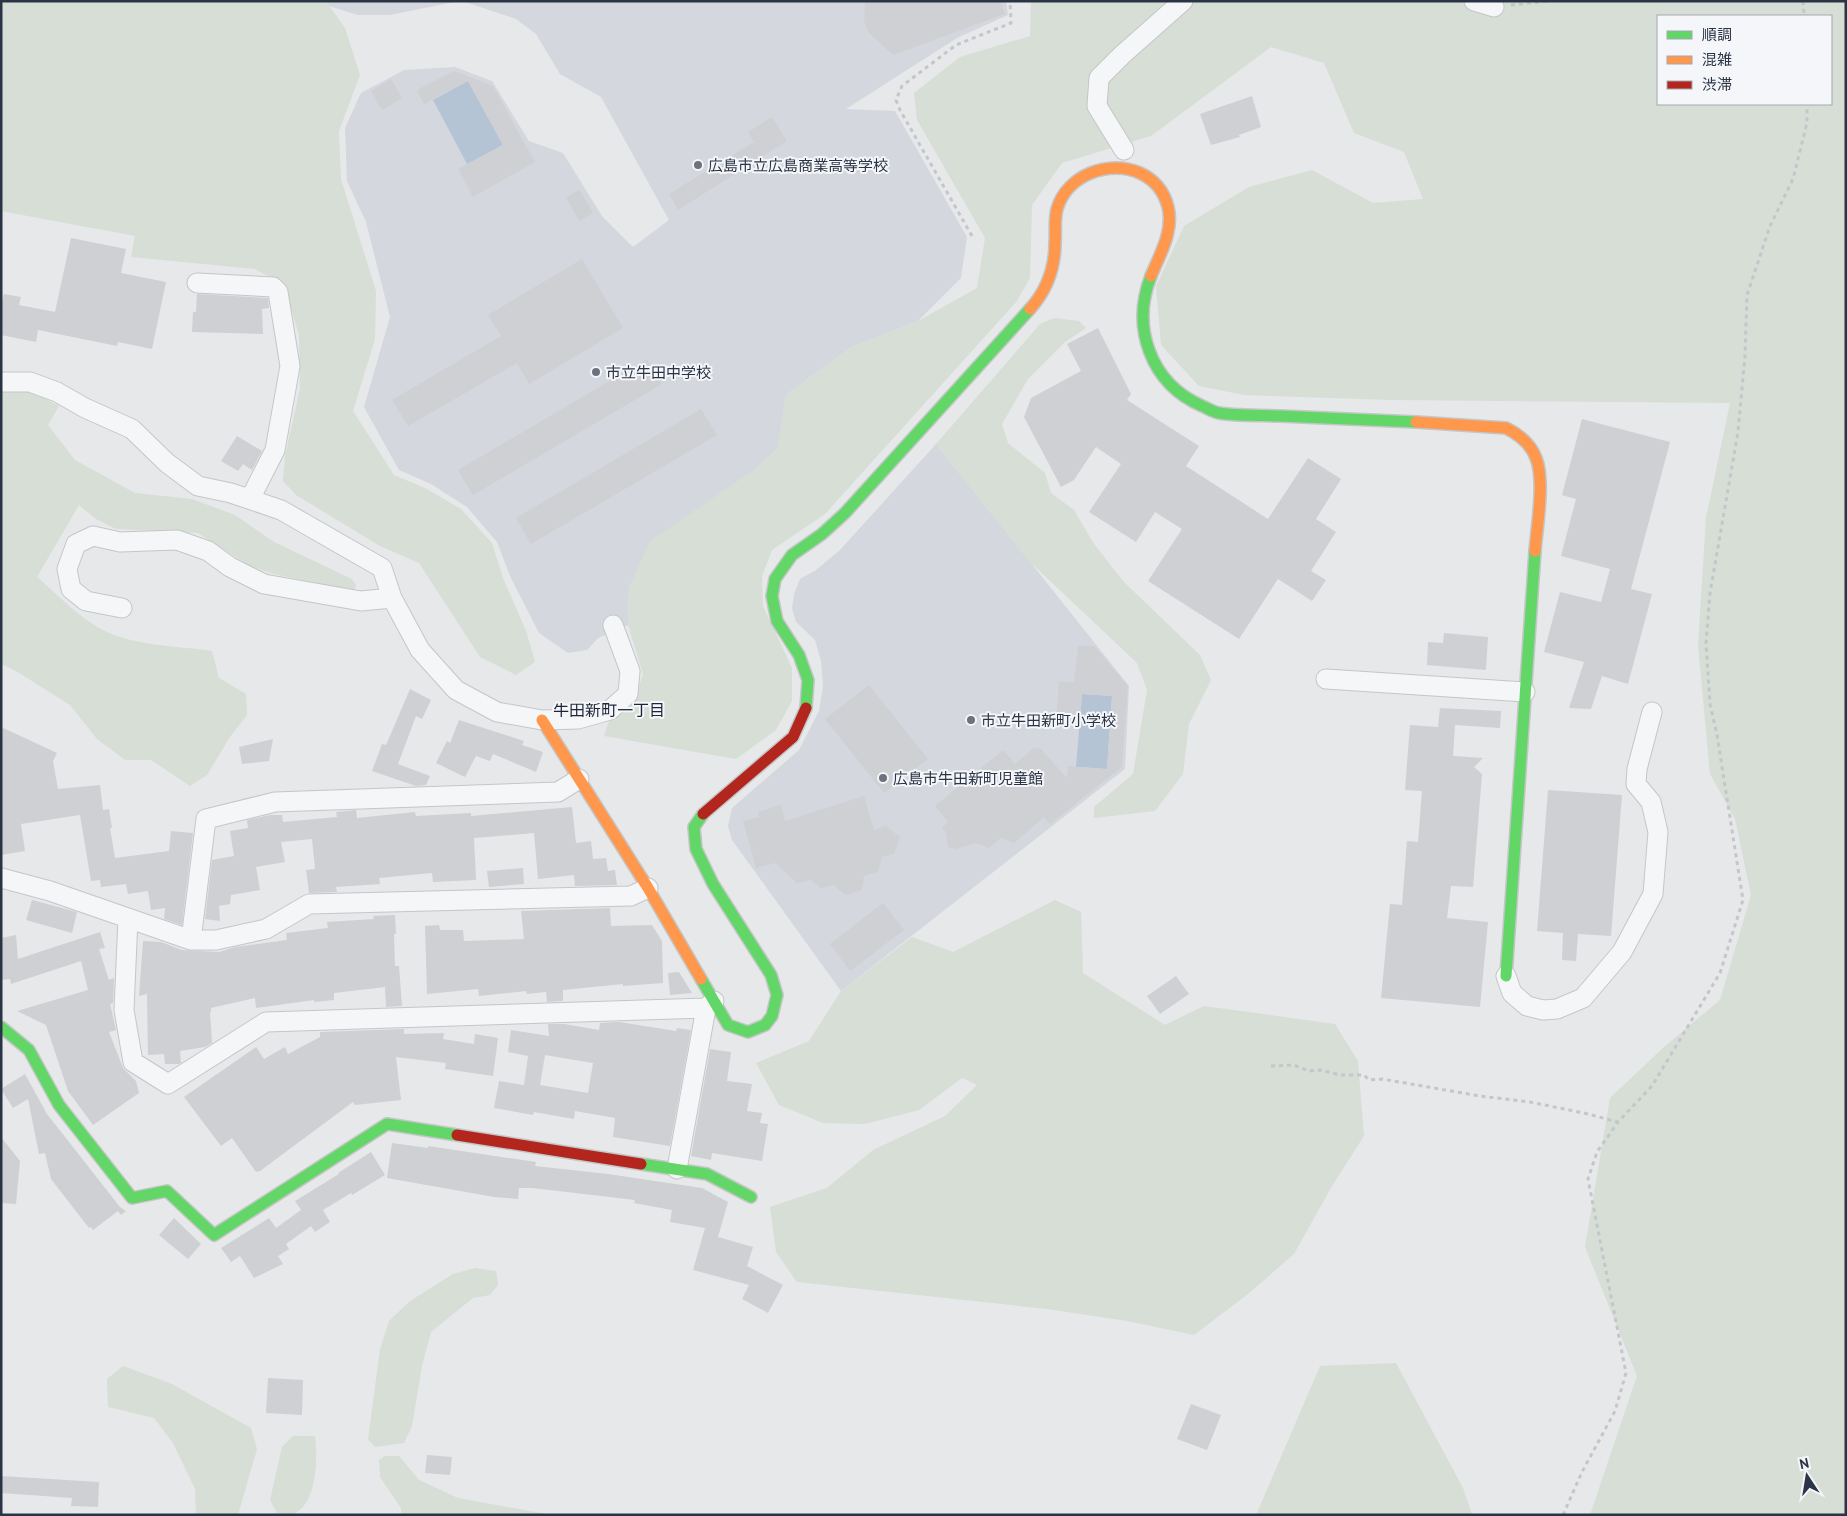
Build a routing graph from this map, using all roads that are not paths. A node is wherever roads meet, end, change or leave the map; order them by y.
1 (1183, 1) edge
2 (1474, 1) edge
3 (1494, 7) road end
4 (1124, 150) dead end
5 (197, 283) dead end
6 (1, 382) edge
7 (250, 499) junction
8 (392, 598) junction
9 (122, 608) dead end
10 (613, 625) dead end
11 (1326, 679) dead end
12 (1525, 692) junction
13 (1652, 712) dead end
14 (542, 720) junction
15 (579, 779) junction
16 (1, 878) edge
17 (648, 888) junction
18 (128, 918) junction
19 (191, 940) junction
20 (1506, 976) joint
21 (710, 1004) junction
22 (1, 1026) edge
23 (677, 1169) junction
24 (751, 1197) dead end

1 - 4 street
2 - 3 street
5 - 7 street
6 - 7 street
7 - 8 street
8 - 9 street
8 - 14 street
10 - 14 street
11 - 12 street
12 - 20 street
12 - 21 street
13 - 20 street
14 - 15 street
15 - 17 street
15 - 19 street
16 - 18 street
17 - 19 street
17 - 21 street
18 - 19 street
18 - 21 street
21 - 23 street
22 - 23 street
23 - 24 street

